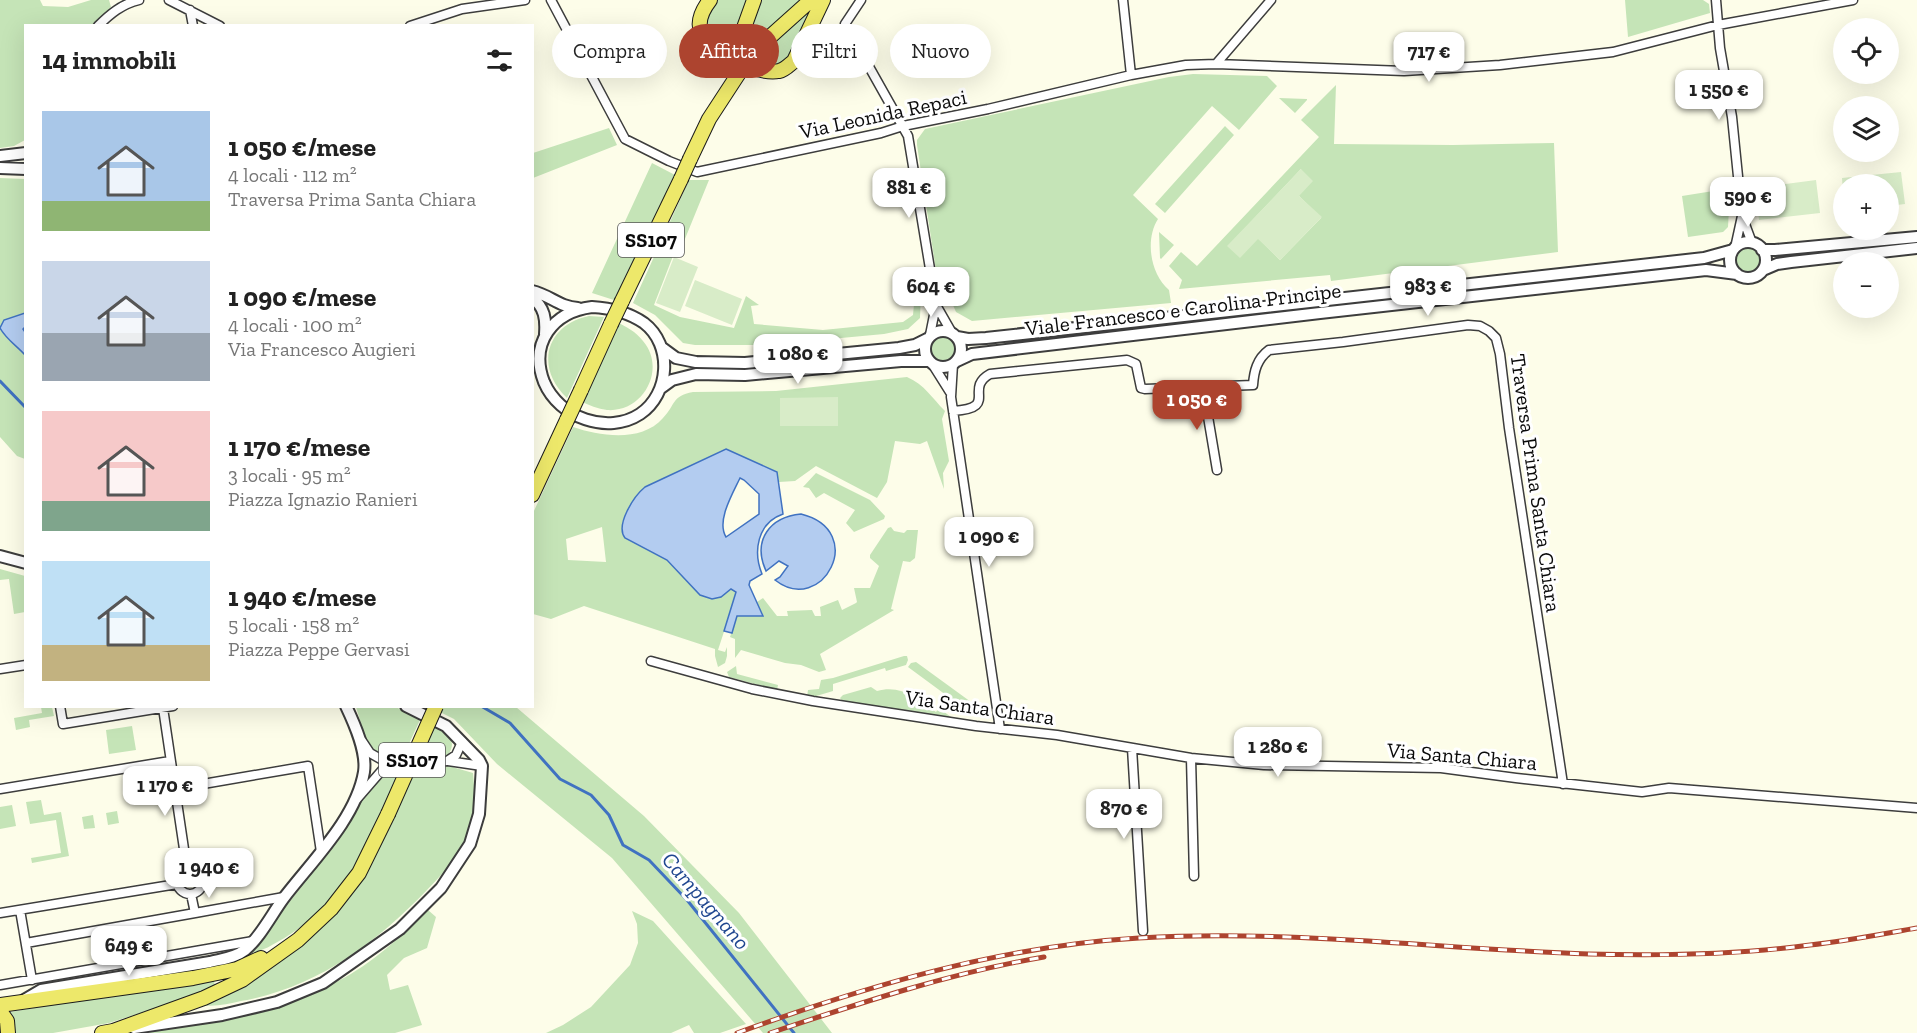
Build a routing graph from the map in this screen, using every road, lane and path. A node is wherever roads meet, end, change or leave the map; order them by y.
1 (139, 0) edge
2 (169, 0) edge
3 (525, 0) edge
4 (551, 0) edge
5 (710, 0) edge
6 (754, 0) edge
7 (811, 0) edge
8 (823, 0) edge
9 (861, 0) edge
10 (1123, 0) edge
11 (1271, 0) edge
12 (1716, 0) edge
13 (1853, 0) edge
14 (512, 1) edge
15 (190, 10) junction
16 (100, 24) edge
17 (193, 24) edge
18 (216, 24) edge
19 (416, 24) edge
20 (745, 24) edge
21 (1718, 25) junction
22 (779, 29) edge
23 (1216, 64) junction
24 (1131, 75) junction
25 (730, 78) edge
26 (903, 126) junction
27 (24, 153) edge
28 (0, 156) edge
29 (0, 168) edge
30 (24, 169) edge
31 (1742, 216) junction
32 (1917, 237) edge
33 (1752, 243) junction
34 (1917, 248) edge
35 (1734, 249) junction
36 (1762, 250) junction
37 (1763, 270) junction
38 (1737, 274) junction
39 (534, 291) edge
40 (534, 300) edge
41 (936, 305) junction
42 (581, 308) junction
43 (545, 334) junction
44 (955, 335) junction
45 (929, 337) junction
46 (661, 347) junction
47 (955, 362) junction
48 (931, 363) junction
49 (1203, 387) junction
50 (661, 388) junction
51 (950, 393) junction
52 (953, 411) junction
53 (1217, 470) dead end
54 (534, 491) edge
55 (0, 556) edge
56 (24, 562) edge
57 (651, 660) dead end
58 (24, 665) edge
59 (0, 669) edge
60 (60, 708) edge
61 (163, 708) joint
62 (347, 708) edge
63 (410, 708) edge
64 (435, 708) edge
65 (1000, 729) junction
66 (360, 738) junction
67 (462, 742) junction
68 (1132, 748) junction
69 (1191, 758) junction
70 (447, 760) junction
71 (170, 761) junction
72 (393, 766) junction
73 (482, 766) junction
74 (1563, 784) junction
75 (0, 789) edge
76 (174, 789) junction
77 (357, 799) junction
78 (1917, 808) edge
79 (321, 852) junction
80 (186, 869) junction
81 (1194, 876) dead end
82 (177, 884) junction
83 (191, 894) junction
84 (284, 897) junction
85 (20, 910) junction
86 (195, 913) junction
87 (0, 914) edge
88 (1143, 931) dead end
89 (298, 940) junction
90 (252, 941) junction
91 (26, 943) junction
92 (32, 980) junction
93 (0, 985) edge
94 (22, 1001) junction
95 (0, 1005) edge
96 (0, 1011) edge
97 (107, 1032) edge
98 (8, 1033) edge

1 - 16 street
2 - 15 street
3 - 14 street
4 - 26 street, Via Leonida Repaci
5 - 8 main road
6 - 20 main road, bridge
7 - 22 main road, SS107, bridge
9 - 26 street
10 - 24 street
11 - 23 street
12 - 21 street
13 - 21 street, Via Leonida Repaci
14 - 19 street
15 - 17 street
15 - 18 street
21 - 23 street, Via Leonida Repaci
21 - 31 street
23 - 24 street, Via Leonida Repaci
24 - 26 street, Via Leonida Repaci
25 - 54 main road, SS107, bridge
26 - 41 street
27 - 28 street
29 - 30 street
31 - 33 street
31 - 35 street
32 - 36 street
33 - 35 street, Viale Francesco e Carolina Principe
33 - 36 street
34 - 37 street, Viale Francesco e Carolina Principe
35 - 38 street
35 - 44 street, Viale Francesco e Carolina Principe
36 - 37 street
37 - 38 street, Viale Francesco e Carolina Principe
38 - 47 street, Viale Francesco e Carolina Principe
39 - 42 street
40 - 43 street
41 - 44 street
41 - 45 street
42 - 43 street
42 - 46 street
43 - 50 street
44 - 45 street, Viale Francesco e Carolina Principe
44 - 47 street
45 - 46 street, Viale Francesco e Carolina Principe
45 - 48 street
46 - 50 street
47 - 48 street, Viale Francesco e Carolina Principe
47 - 51 street
48 - 50 street, Viale Francesco e Carolina Principe
48 - 51 street
49 - 52 street, Traversa Prima Santa Chiara
49 - 53 street
49 - 74 street, Traversa Prima Santa Chiara
51 - 52 street
52 - 65 street
55 - 56 street
57 - 65 street, Via Santa Chiara
58 - 59 street
60 - 61 street
61 - 71 street
62 - 66 street
63 - 67 street
64 - 89 main road, SS107, bridge
65 - 68 street, Via Santa Chiara
66 - 72 street
66 - 77 street
67 - 70 street
67 - 73 street
68 - 69 street, Via Santa Chiara
68 - 88 street
69 - 74 street, Via Santa Chiara
69 - 81 street
70 - 72 street
70 - 73 street
71 - 75 street
71 - 76 street
72 - 77 street
73 - 97 street
74 - 78 street, Via Santa Chiara
76 - 79 street
76 - 80 street
77 - 79 street
79 - 84 street
80 - 82 street
80 - 83 street
82 - 83 street
82 - 85 street
83 - 86 street
84 - 86 street
84 - 90 street
85 - 87 street
85 - 91 street
86 - 91 street
89 - 94 main road, SS107
89 - 97 main road, SS107
90 - 92 street
90 - 94 street
91 - 92 street
92 - 93 street
94 - 95 main road, SS107
96 - 98 main road

